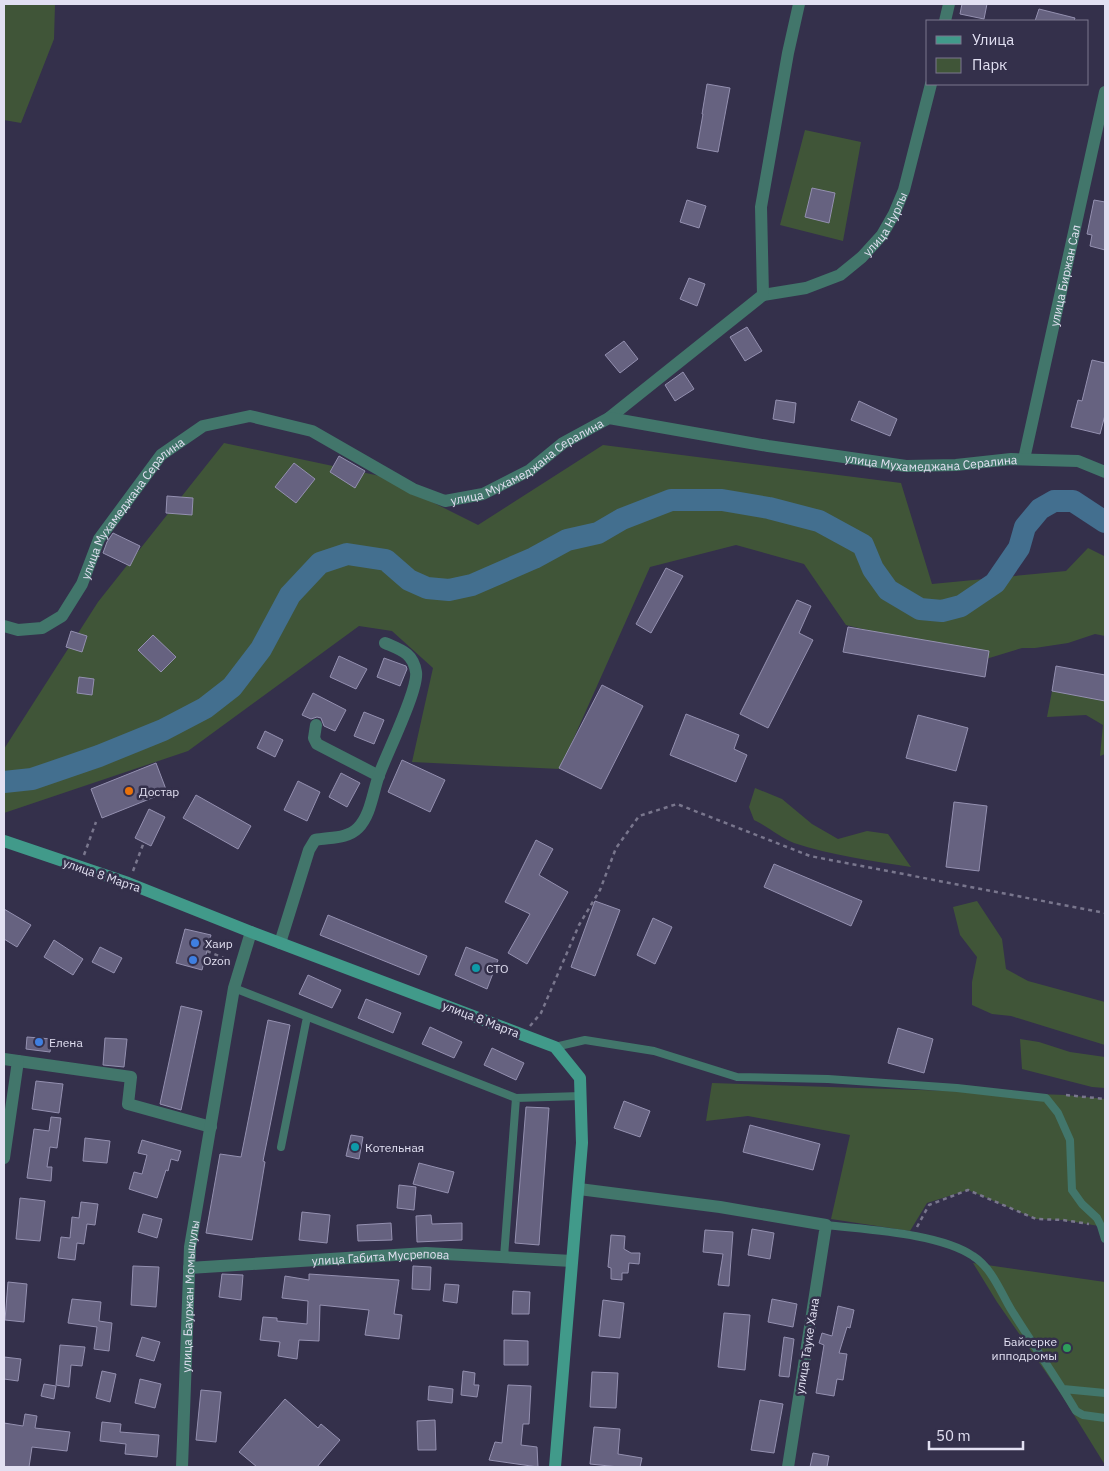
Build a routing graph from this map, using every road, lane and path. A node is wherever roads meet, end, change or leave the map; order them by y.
1 (799, 4) edge
2 (949, 4) edge
3 (945, 20) edge
4 (930, 85) edge
5 (1105, 92) edge
6 (763, 295) junction
7 (609, 418) junction
8 (1024, 459) junction
9 (1105, 472) edge
10 (4, 626) edge
11 (385, 643) dead end
12 (316, 725) dead end
13 (379, 776) junction
14 (96, 822) dead end
15 (4, 841) edge
16 (144, 842) dead end
17 (80, 867) junction
18 (128, 883) junction
19 (1105, 913) edge
20 (251, 932) junction
21 (280, 943) junction
22 (207, 951) dead end
23 (241, 965) junction
24 (234, 988) junction
25 (307, 1017) junction
26 (523, 1034) junction
27 (555, 1048) junction
28 (4, 1059) edge
29 (18, 1060) junction
30 (1066, 1095) dead end
31 (581, 1096) junction
32 (516, 1098) junction
33 (1105, 1100) edge
34 (211, 1127) junction
35 (281, 1147) dead end
36 (4, 1158) edge
37 (578, 1189) junction
38 (826, 1225) junction
39 (1101, 1226) junction
40 (913, 1236) junction
41 (1105, 1239) edge
42 (504, 1257) junction
43 (572, 1261) junction
44 (189, 1268) junction
45 (1063, 1389) junction
46 (1105, 1393) edge
47 (1105, 1418) edge
48 (182, 1467) edge
49 (555, 1467) edge
50 (788, 1467) edge

1 - 6 street
2 - 3 street
4 - 6 street, улица Нурлы
5 - 8 street, улица Биржан Сал
6 - 7 street, улица Нурлы
7 - 8 street, улица Мухамеджана Сералина
7 - 10 street, улица Мухамеджана Сералина
8 - 9 street, улица Мухамеджана Сералина
11 - 13 street
12 - 13 street
13 - 21 street
14 - 17 path
15 - 17 street, улица 8 Марта
16 - 18 path
17 - 18 street, улица 8 Марта
18 - 20 street, улица 8 Марта
19 - 26 path
20 - 21 street, улица 8 Марта
20 - 23 street, улица Бауржан Момышулы
21 - 26 street, улица 8 Марта
22 - 23 path
23 - 24 street, улица Бауржан Момышулы
24 - 25 lane
24 - 34 street, улица Бауржан Момышулы
25 - 32 lane
25 - 35 lane
26 - 27 street, улица 8 Марта
27 - 31 street, улица 8 Марта
27 - 39 lane
28 - 29 street
29 - 34 street
29 - 36 street
30 - 33 path
31 - 32 lane
31 - 37 street, улица 8 Марта
32 - 42 lane
34 - 44 street, улица Бауржан Момышулы
37 - 38 street
37 - 43 street, улица 8 Марта
38 - 40 lane
38 - 50 street, улица Тауке Хана
39 - 40 path
39 - 41 lane
40 - 45 lane
42 - 43 street, улица Габита Мусрепова
42 - 44 street, улица Габита Мусрепова
43 - 49 street, улица 8 Марта
44 - 48 street, улица Бауржан Момышулы
45 - 46 lane
45 - 47 lane

